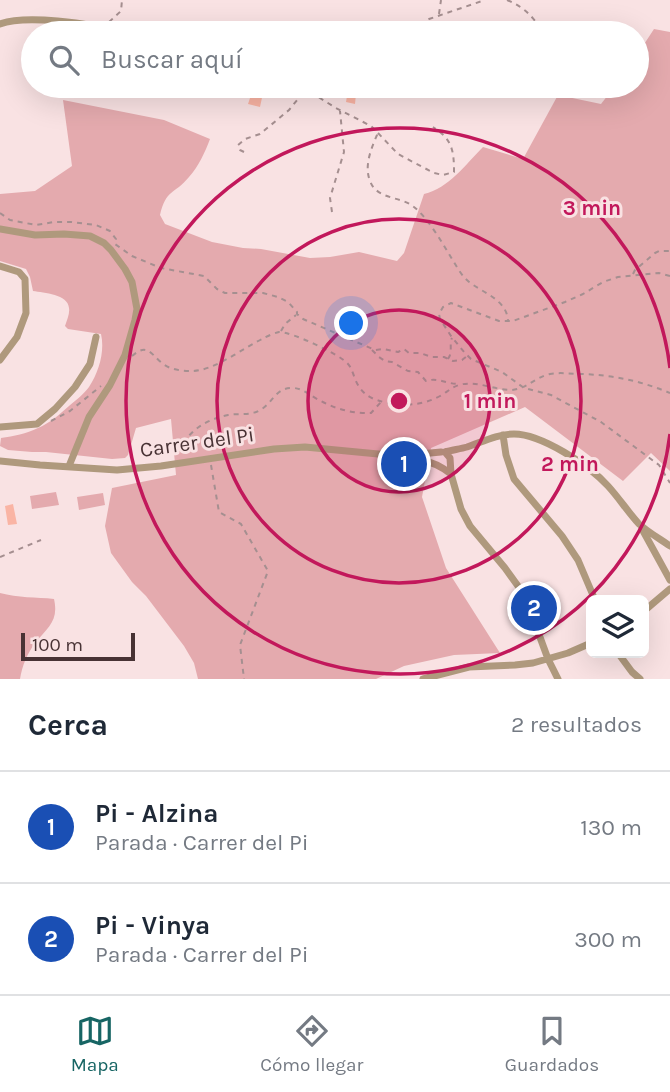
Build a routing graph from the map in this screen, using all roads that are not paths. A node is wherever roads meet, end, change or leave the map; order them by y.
1 (49, 21) edge
2 (0, 24) edge
3 (0, 229) edge
4 (0, 266) edge
5 (96, 337) dead end
6 (0, 360) edge
7 (0, 425) edge
8 (503, 435) junction
9 (460, 449) junction
10 (443, 452) junction
11 (399, 456) junction
12 (0, 461) edge
13 (450, 461) junction
14 (69, 466) junction
15 (440, 466) junction
16 (451, 474) junction
17 (640, 525) junction
18 (670, 546) edge
19 (670, 580) edge
20 (670, 589) edge
21 (593, 595) edge
22 (649, 607) edge
23 (586, 645) edge
24 (622, 658) edge
25 (548, 659) junction
26 (423, 679) edge
27 (558, 679) edge
28 (640, 679) edge

1 - 2 street
3 - 14 street
4 - 6 street
5 - 7 street
8 - 9 street, Carrer del Pi
8 - 17 street
8 - 21 street
9 - 10 street, Carrer del Pi
9 - 13 street
10 - 11 street, Carrer del Pi
10 - 13 street
10 - 15 street
11 - 14 street, Carrer del Pi
11 - 15 street, Carrer del Pi
12 - 14 street, Carrer del Pi
13 - 15 street
13 - 16 street
15 - 16 street, Carrer del Pi
16 - 25 street
17 - 18 street
17 - 19 street
20 - 22 street
23 - 25 street
24 - 28 street
25 - 26 street
25 - 27 street

